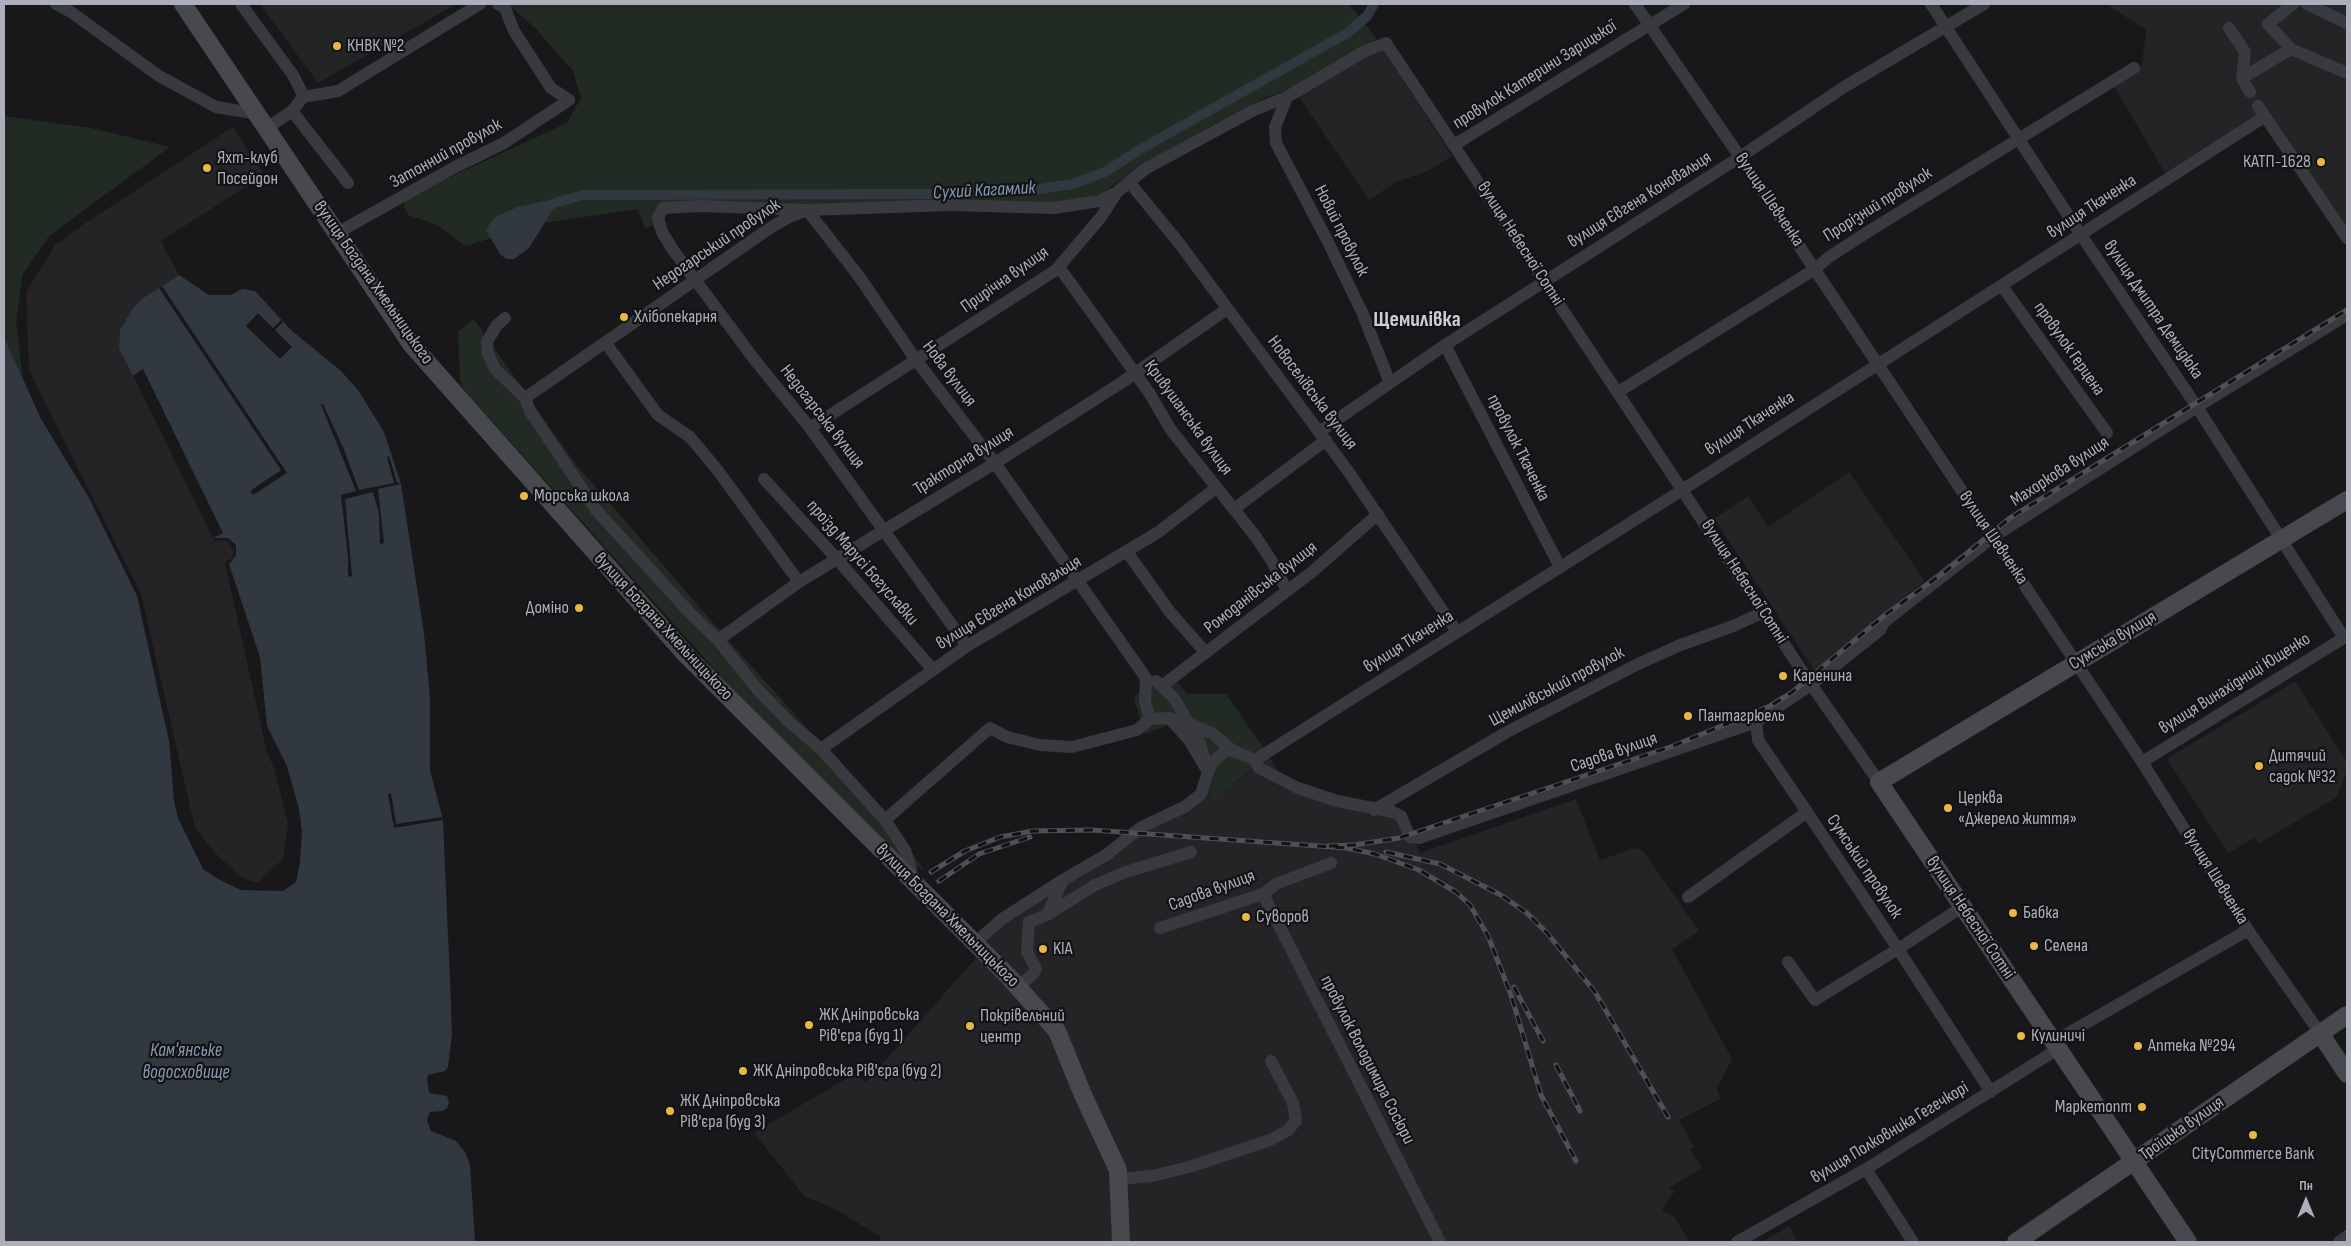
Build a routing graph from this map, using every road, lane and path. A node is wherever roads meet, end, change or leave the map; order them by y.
1 (56, 4) edge
2 (183, 4) edge
3 (240, 4) edge
4 (480, 4) edge
5 (498, 4) edge
6 (1635, 4) edge
7 (1684, 4) edge
8 (1931, 4) edge
9 (1984, 4) edge
10 (2294, 4) edge
11 (2307, 4) edge
12 (2347, 23) edge
13 (1649, 25) junction
14 (1946, 26) junction
15 (2229, 28) dead end
16 (1386, 43) joint
17 (2292, 49) junction
18 (2134, 68) dead end
19 (2347, 73) edge
20 (2242, 78) junction
21 (2250, 92) dead end
22 (304, 97) junction
23 (1288, 97) junction
24 (292, 111) junction
25 (258, 114) junction
26 (267, 128) junction
27 (2018, 138) junction
28 (1454, 145) junction
29 (1740, 157) junction
30 (348, 183) dead end
31 (1130, 183) junction
32 (1117, 192) junction
33 (807, 210) junction
34 (337, 233) junction
35 (2081, 235) junction
36 (2347, 238) edge
37 (1059, 267) junction
38 (1815, 269) junction
39 (697, 279) junction
40 (1544, 281) junction
41 (2002, 286) junction
42 (1227, 308) junction
43 (2347, 315) edge
44 (505, 318) dead end
45 (605, 342) junction
46 (1445, 345) junction
47 (916, 360) junction
48 (1876, 364) junction
49 (1134, 373) junction
50 (1390, 383) junction
51 (1618, 392) junction
52 (525, 398) junction
53 (2197, 407) junction
54 (810, 428) junction
55 (2107, 433) dead end
56 (1322, 436) junction
57 (995, 463) junction
58 (764, 479) dead end
59 (1216, 488) junction
60 (1682, 488) junction
61 (2347, 500) edge
62 (1234, 509) junction
63 (1378, 514) junction
64 (885, 530) junction
65 (1993, 537) junction
66 (2282, 539) junction
67 (1127, 552) junction
68 (837, 559) junction
69 (1560, 567) junction
70 (1079, 581) junction
71 (799, 582) junction
72 (1287, 591) junction
73 (1764, 612) junction
74 (1457, 632) junction
75 (2346, 637) edge
76 (718, 640) junction
77 (967, 646) junction
78 (1206, 653) junction
79 (2077, 664) junction
80 (933, 670) junction
81 (1146, 678) junction
82 (1812, 684) junction
83 (1162, 685) junction
84 (1169, 718) junction
85 (1150, 719) junction
86 (1756, 722) junction
87 (1188, 723) junction
88 (821, 749) junction
89 (1232, 750) junction
90 (1255, 760) junction
91 (2142, 762) junction
92 (1208, 772) junction
93 (1879, 782) junction
94 (1374, 810) junction
95 (1807, 812) junction
96 (885, 820) junction
97 (1191, 852) dead end
98 (1331, 863) dead end
99 (1063, 880) junction
100 (915, 883) junction
101 (1263, 894) junction
102 (1688, 897) dead end
103 (1031, 901) junction
104 (1962, 907) junction
105 (1047, 916) junction
106 (1029, 922) junction
107 (1160, 928) dead end
108 (2248, 930) junction
109 (975, 943) junction
110 (1898, 949) junction
111 (1788, 962) dead end
112 (1018, 987) junction
113 (2347, 1015) edge
114 (2320, 1033) junction
115 (2056, 1045) junction
116 (1271, 1061) dead end
117 (2347, 1074) edge
118 (1991, 1092) junction
119 (2134, 1162) junction
120 (1866, 1169) junction
121 (1118, 1179) junction
122 (2347, 1236) edge
123 (1121, 1242) edge
124 (1440, 1242) edge
125 (1737, 1242) edge
126 (1913, 1242) edge
127 (2016, 1242) edge
128 (2188, 1242) edge
129 (2339, 1242) edge

1 - 25 street
2 - 25 main road, вулиця Богдана Хмельницького
3 - 22 street
4 - 22 street
5 - 34 street, Затонний провулок
6 - 13 street, вулиця Шевченка
7 - 13 street, провулок Катерини Зарицької
8 - 14 street, вулиця Дмитра Демидюка
9 - 14 street, вулиця Євгена Коновальця
10 - 17 street
11 - 12 street
13 - 28 street, провулок Катерини Зарицької
13 - 29 street, вулиця Шевченка
14 - 27 street, вулиця Дмитра Демидюка
14 - 29 street, вулиця Євгена Коновальця
15 - 20 street
16 - 23 street, Прирічна вулиця
16 - 28 street, вулиця Небесної Сотні
17 - 19 street
17 - 20 street
18 - 27 street, Прорізний провулок
20 - 21 street
22 - 24 street
23 - 31 street, Прирічна вулиця
23 - 50 street, Новий провулок
24 - 26 street
24 - 30 street
25 - 26 main road, вулиця Богдана Хмельницького
26 - 34 main road, вулиця Богдана Хмельницького
27 - 35 street, вулиця Дмитра Демидюка
27 - 38 street, Прорізний провулок
28 - 40 street, вулиця Небесної Сотні
29 - 38 street, вулиця Шевченка
29 - 40 street, вулиця Євгена Коновальця
31 - 32 street, Прирічна вулиця
31 - 42 street, Новоселівська вулиця
32 - 33 street
32 - 37 street, Прирічна вулиця
33 - 39 street, Недогарський провулок
33 - 39 street, Недогарська вулиця
33 - 47 street, Нова вулиця
34 - 100 main road, вулиця Богдана Хмельницького
35 - 36 street, вулиця Ткаченка
35 - 41 street, вулиця Ткаченка
35 - 53 street, вулиця Дмитра Демидюка
37 - 47 street, Прирічна вулиця
37 - 49 street, Кривушанська вулиця
38 - 48 street, вулиця Шевченка
38 - 51 street, Прорізний провулок
39 - 45 street, Недогарський провулок
39 - 54 street, Недогарська вулиця
40 - 46 street, вулиця Євгена Коновальця
40 - 51 street, вулиця Небесної Сотні
41 - 48 street, вулиця Ткаченка
41 - 55 street, провулок Герцена
42 - 49 street, Тракторна вулиця
42 - 56 street, Новоселівська вулиця
43 - 53 street, Махоркова вулиця
44 - 52 street
45 - 52 street, Недогарський провулок
45 - 71 street
46 - 50 street, вулиця Євгена Коновальця
46 - 69 street, провулок Ткаченка
47 - 54 street, Прирічна вулиця
47 - 57 street, Нова вулиця
48 - 60 street, вулиця Ткаченка
48 - 65 street, вулиця Шевченка
49 - 57 street, Тракторна вулиця
49 - 59 street, Кривушанська вулиця
50 - 56 street, вулиця Євгена Коновальця
51 - 60 street, вулиця Небесної Сотні
52 - 76 street
53 - 65 street, Махоркова вулиця
53 - 66 street, вулиця Дмитра Демидюка
54 - 64 street, Недогарська вулиця
56 - 62 street, вулиця Євгена Коновальця
56 - 63 street, Новоселівська вулиця
57 - 64 street, Тракторна вулиця
57 - 70 street, Нова вулиця
58 - 68 street, проїзд Марусі Богуславки
59 - 62 street, Кривушанська вулиця
59 - 67 street, вулиця Євгена Коновальця
60 - 69 street, вулиця Ткаченка
60 - 73 street, вулиця Небесної Сотні
61 - 66 main road, Сумська вулиця
62 - 72 street, Кривушанська вулиця
63 - 72 street, Ромоданівська вулиця
63 - 74 street, Новоселівська вулиця
64 - 68 street, Тракторна вулиця
64 - 77 street, Недогарська вулиця
65 - 79 street, вулиця Шевченка
65 - 82 street, Махоркова вулиця
66 - 75 street, вулиця Дмитра Демидюка
66 - 79 main road, Сумська вулиця
67 - 70 street, вулиця Євгена Коновальця
67 - 78 street
68 - 71 street, Тракторна вулиця
68 - 80 street, проїзд Марусі Богуславки
69 - 74 street, вулиця Ткаченка
70 - 77 street, вулиця Євгена Коновальця
70 - 81 street, Нова вулиця
71 - 76 street, Тракторна вулиця
72 - 78 street, Ромоданівська вулиця
73 - 82 street, вулиця Небесної Сотні
73 - 94 street, Щемилівський провулок
74 - 90 street, вулиця Ткаченка
75 - 91 street, вулиця Винахідниці Ющенко
76 - 88 street
77 - 80 street, вулиця Євгена Коновальця
78 - 83 street, Ромоданівська вулиця
79 - 91 street, вулиця Шевченка
79 - 93 main road, Сумська вулиця
80 - 88 street, вулиця Євгена Коновальця
81 - 83 street
81 - 85 street
82 - 86 street, Садова вулиця
82 - 93 street, вулиця Небесної Сотні
83 - 87 street
84 - 85 street
84 - 87 street
84 - 92 street
85 - 96 street
86 - 94 street, Садова вулиця
86 - 95 street
87 - 89 street
87 - 92 street
88 - 96 street
89 - 90 street
89 - 92 street
90 - 94 street
91 - 108 street, вулиця Шевченка
92 - 99 street
93 - 104 main road, вулиця Небесної Сотні
95 - 102 street, Сумський провулок
95 - 110 street, Сумський провулок
96 - 100 street
97 - 105 street
98 - 101 street, Садова вулиця
99 - 103 street
99 - 105 street
100 - 109 main road, вулиця Богдана Хмельницького
101 - 107 street, Садова вулиця
101 - 124 street, провулок Володимира Сосюри
103 - 106 street
103 - 109 street
104 - 110 street, Сумський провулок
104 - 115 main road, вулиця Небесної Сотні
105 - 106 street
106 - 112 street
108 - 114 street, вулиця Шевченка
108 - 115 street, вулиця Полковника Гегечкорі
109 - 112 main road, вулиця Богдана Хмельницького
110 - 111 street
110 - 118 street
112 - 121 main road, вулиця Богдана Хмельницького
113 - 114 main road, Троїцька вулиця
114 - 117 main road, вулиця Шевченка
114 - 119 main road, Троїцька вулиця
115 - 118 street, вулиця Полковника Гегечкорі
115 - 119 main road, вулиця Небесної Сотні
116 - 121 street
118 - 120 street, вулиця Полковника Гегечкорі
119 - 127 main road, Троїцька вулиця
119 - 128 main road, вулиця Небесної Сотні
120 - 125 street, вулиця Полковника Гегечкорі
120 - 126 street
121 - 123 main road, вулиця Богдана Хмельницького
122 - 129 street

